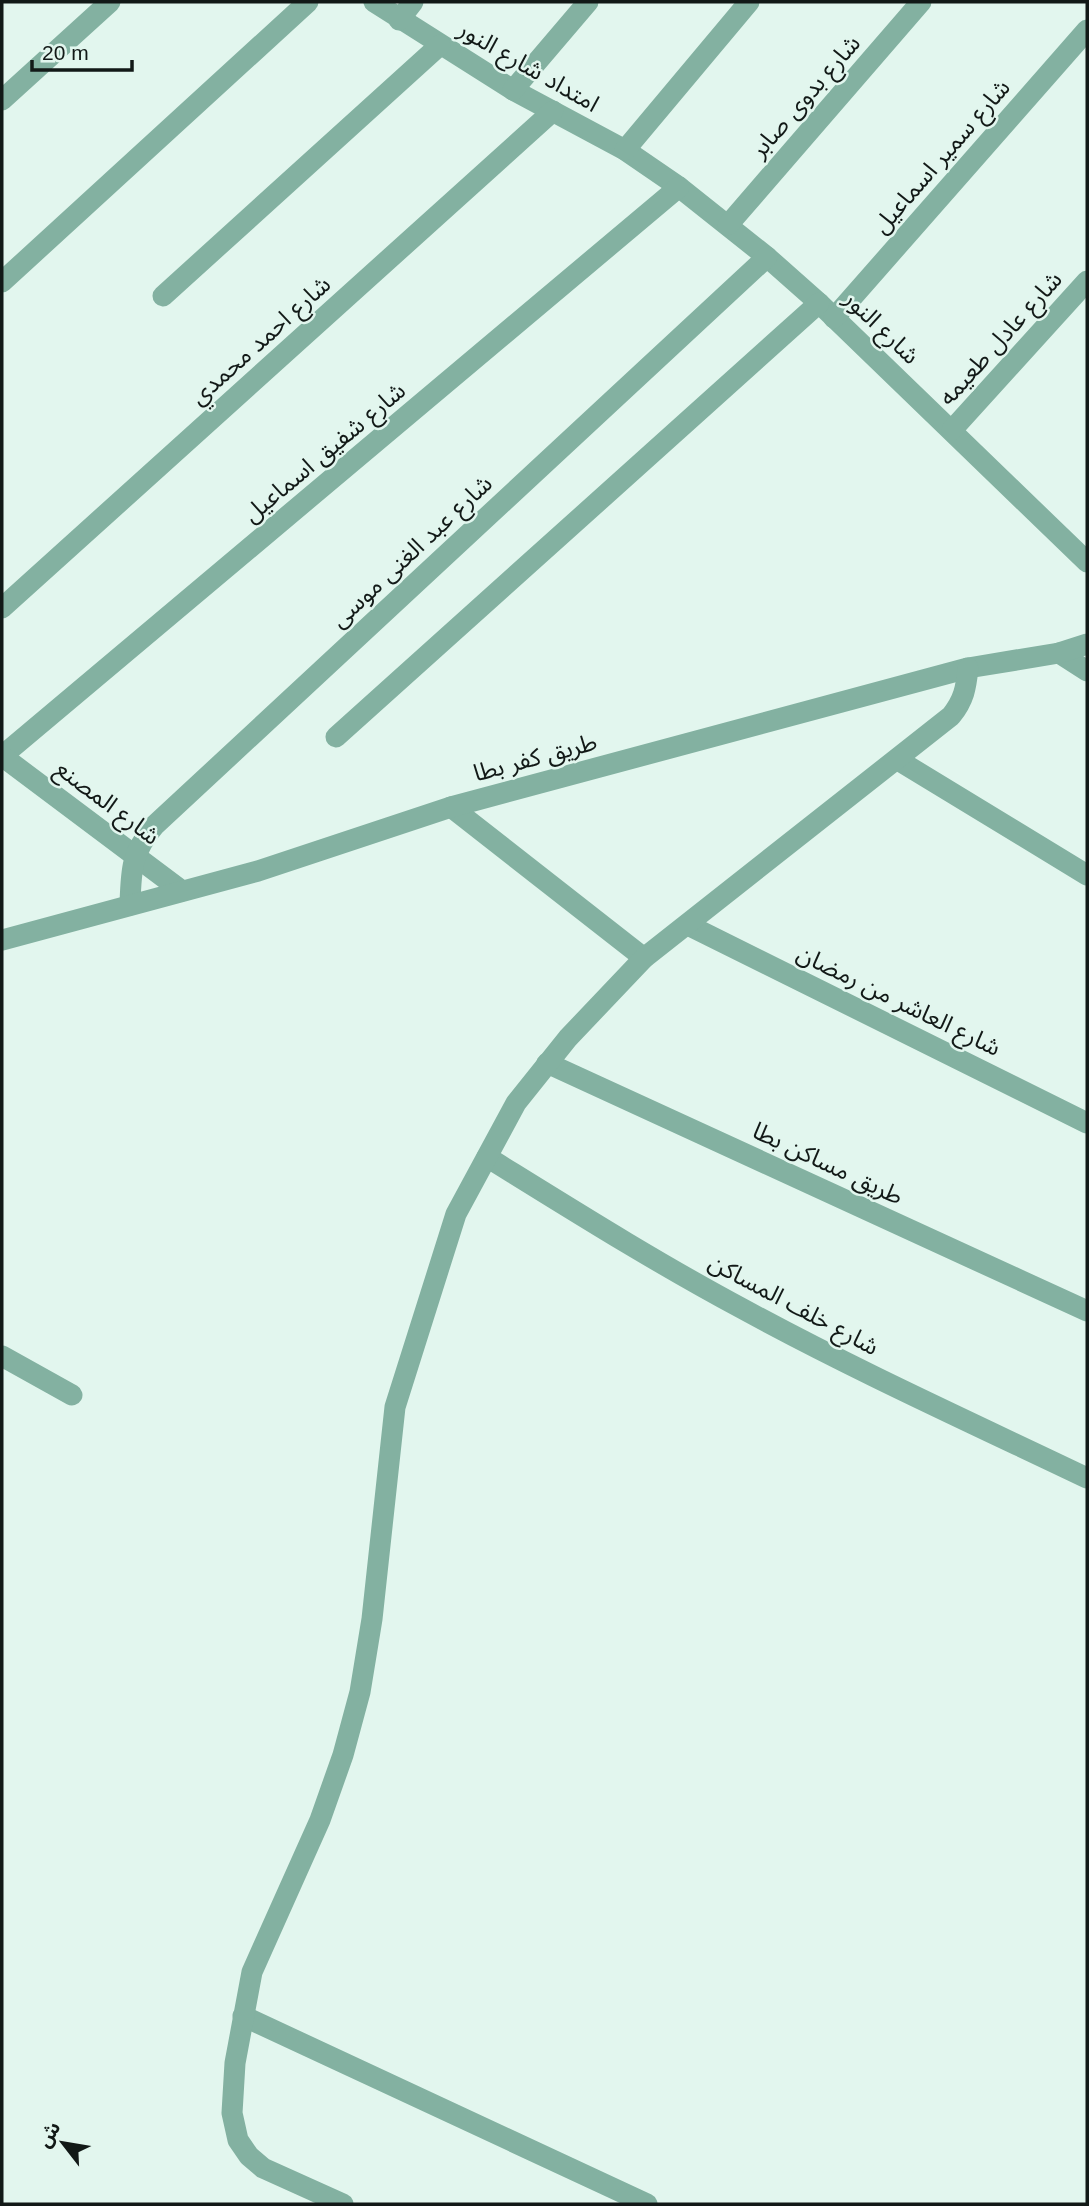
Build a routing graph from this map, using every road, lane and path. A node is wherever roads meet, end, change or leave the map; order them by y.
1 (110, 2) edge
2 (308, 2) edge
3 (374, 2) edge
4 (414, 2) edge
5 (588, 2) edge
6 (749, 2) edge
7 (922, 2) edge
8 (399, 20) junction
9 (1087, 30) edge
10 (440, 45) junction
11 (513, 90) junction
12 (2, 100) edge
13 (553, 111) junction
14 (625, 150) junction
15 (679, 187) junction
16 (728, 225) junction
17 (767, 257) junction
18 (1087, 281) edge
19 (2, 282) edge
20 (163, 296) dead end
21 (826, 310) junction
22 (953, 430) junction
23 (1087, 562) edge
24 (2, 608) edge
25 (1087, 644) edge
26 (1059, 653) junction
27 (968, 668) junction
28 (1087, 671) edge
29 (335, 737) dead end
30 (2, 756) edge
31 (898, 760) junction
32 (452, 807) junction
33 (134, 855) junction
34 (1087, 875) edge
35 (182, 891) junction
36 (130, 905) junction
37 (688, 925) junction
38 (2, 940) edge
39 (644, 958) junction
40 (547, 1063) junction
41 (1087, 1123) edge
42 (487, 1157) junction
43 (1087, 1311) edge
44 (2, 1356) edge
45 (72, 1395) dead end
46 (1087, 1478) edge
47 (243, 2016) junction
48 (343, 2204) edge
49 (647, 2204) edge

1 - 12 street
2 - 19 street
3 - 8 street, امتداد شارع النور
4 - 8 street
5 - 11 street
6 - 14 street
7 - 16 street, شارع بدوى صابر
8 - 10 street, امتداد شارع النور
9 - 21 street, شارع سمير اسماعيل
10 - 11 street, امتداد شارع النور
10 - 20 street
11 - 13 street, امتداد شارع النور
13 - 14 street, امتداد شارع النور
13 - 24 street, شارع احمد محمدي
14 - 15 street, شارع النور
15 - 16 street, شارع النور
15 - 30 street, شارع شفيق اسماعيل
16 - 17 street, شارع النور
17 - 21 street, شارع النور
17 - 33 street, شارع عبد الغنى موسى
18 - 22 street, شارع عادل طعيمه
21 - 22 street, شارع النور
21 - 29 street, شارع سمير اسماعيل
22 - 23 street, شارع النور
25 - 26 street, طريق كفر بطا
26 - 27 street, طريق كفر بطا
26 - 28 street
27 - 31 street
27 - 32 street, طريق كفر بطا
30 - 33 street, شارع المصنع
31 - 34 street
31 - 37 street
32 - 35 street, طريق كفر بطا
32 - 39 street
33 - 35 street, شارع المصنع
33 - 36 street, شارع عبد الغنى موسى
35 - 36 street, طريق كفر بطا
36 - 38 street, طريق كفر بطا
37 - 39 street
37 - 41 street, شارع العاشر من رمضان
39 - 40 street
40 - 42 street
40 - 43 street, طريق مساكن بطا
42 - 46 street, شارع خلف المساكن
42 - 47 street
44 - 45 street
47 - 48 street
47 - 49 street

